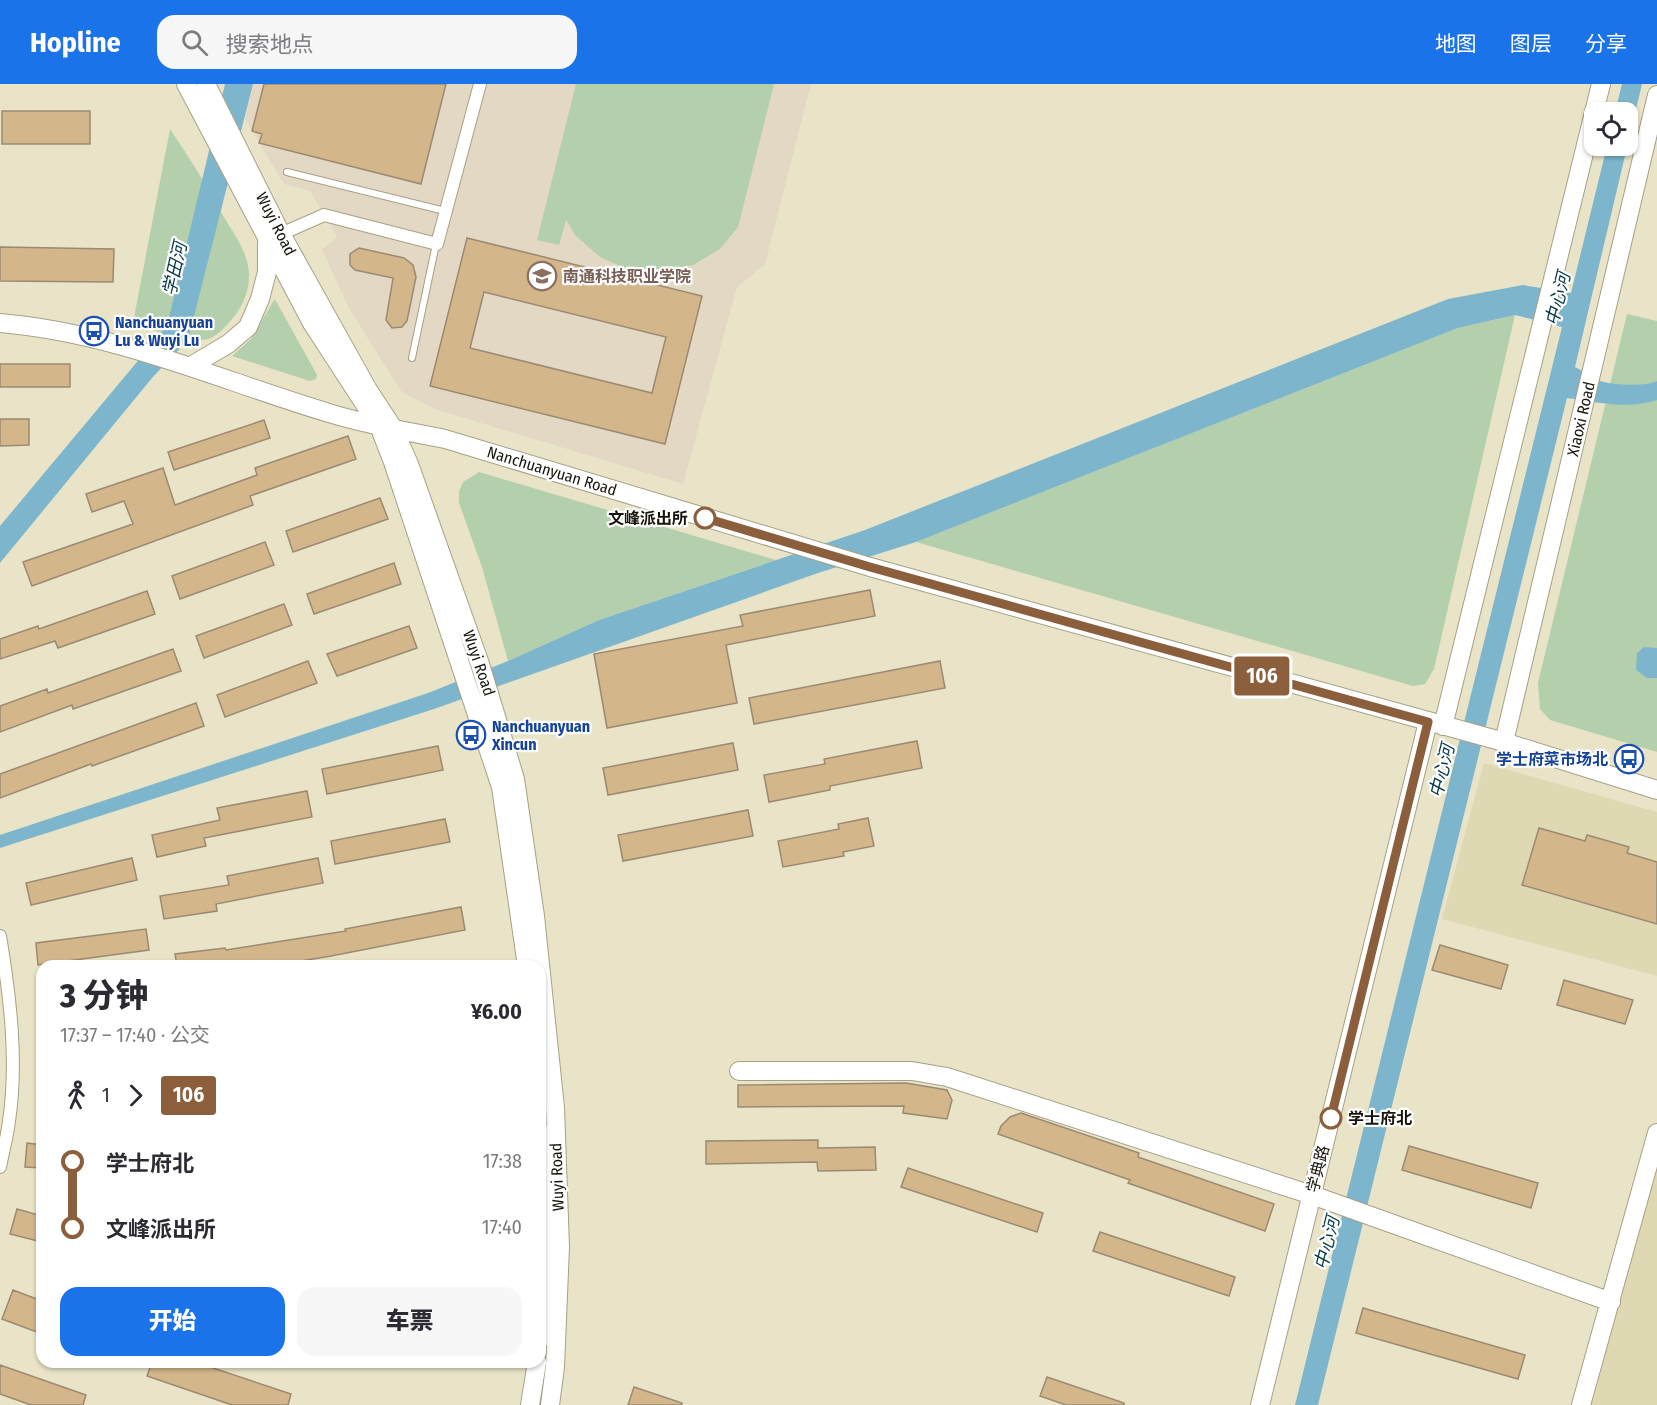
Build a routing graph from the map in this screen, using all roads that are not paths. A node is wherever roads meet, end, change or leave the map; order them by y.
1 (186, 84) edge
2 (480, 84) edge
3 (1601, 84) edge
4 (210, 92) edge
5 (1657, 95) edge
6 (287, 172) dead end
7 (445, 211) junction
8 (274, 238) junction
9 (437, 243) junction
10 (0, 323) edge
11 (412, 358) dead end
12 (183, 363) junction
13 (386, 427) junction
14 (482, 697) junction
15 (1440, 726) junction
16 (1497, 740) junction
17 (1657, 790) edge
18 (0, 936) edge
19 (526, 960) edge
20 (540, 960) edge
21 (546, 1017) edge
22 (739, 1071) dead end
23 (1657, 1133) edge
24 (0, 1167) edge
25 (1312, 1196) junction
26 (1611, 1302) junction
27 (536, 1368) edge
28 (530, 1405) edge
29 (550, 1405) edge
30 (1260, 1405) edge
31 (1581, 1405) edge

1 - 8 street, Wuyi Road
2 - 7 street
3 - 15 street
4 - 8 street, Wuyi Road
5 - 16 street, Xiaoxi Road
6 - 7 lane
7 - 9 street
8 - 9 street
8 - 12 street
8 - 13 street, Wuyi Road
9 - 11 lane
10 - 12 street, Nanchuanyuan Road
12 - 13 street, Nanchuanyuan Road
13 - 14 street, Wuyi Road
13 - 15 street, Nanchuanyuan Road
14 - 19 street, Wuyi Road
14 - 20 street, Wuyi Road
15 - 16 street, Nanchuanyuan Road
15 - 25 street, 学典路
16 - 17 street, Nanchuanyuan Road
18 - 24 street
21 - 29 street, Wuyi Road
22 - 25 street
23 - 26 street
25 - 26 street
25 - 30 street, 学典路
26 - 31 street
27 - 28 street

